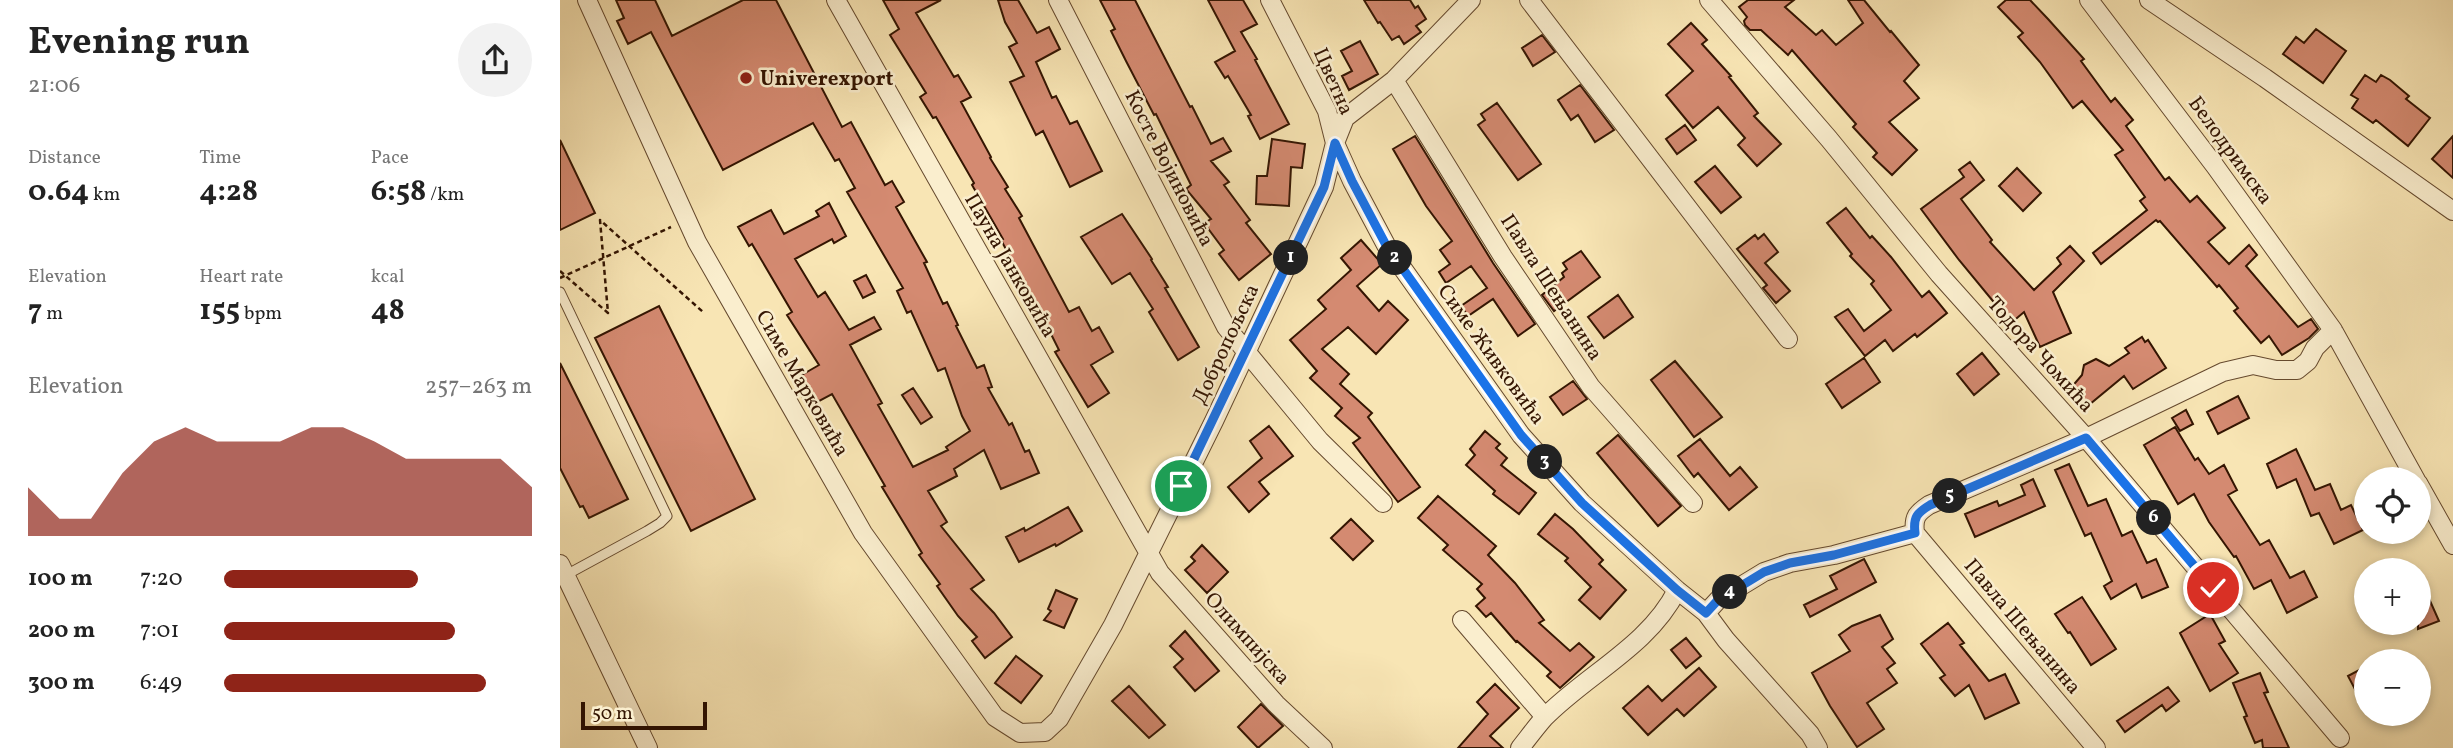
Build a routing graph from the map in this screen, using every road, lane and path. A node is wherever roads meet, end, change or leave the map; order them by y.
1 (587, 0) edge
2 (836, 0) edge
3 (1058, 0) edge
4 (1270, 0) edge
5 (1471, 0) edge
6 (1529, 0) edge
7 (1709, 0) edge
8 (2089, 0) edge
9 (2149, 0) edge
10 (1454, 7) edge
11 (1394, 80) junction
12 (1335, 143) junction
13 (2453, 211) edge
14 (687, 220) junction
15 (629, 246) junction
16 (603, 258) junction
17 (560, 271) edge
18 (565, 275) junction
19 (560, 278) edge
20 (560, 292) edge
21 (703, 312) dead end
22 (2333, 330) junction
23 (1788, 339) dead end
24 (1245, 354) junction
25 (2086, 438) junction
26 (2409, 467) edge
27 (1384, 503) dead end
28 (1693, 503) dead end
29 (2431, 506) edge
30 (1915, 533) junction
31 (2453, 545) edge
32 (1149, 551) junction
33 (563, 569) edge
34 (1677, 590) junction
35 (1706, 613) junction
36 (1462, 620) dead end
37 (1545, 717) junction
38 (2340, 737) dead end
39 (1037, 738) edge
40 (648, 748) edge
41 (1323, 748) edge
42 (1520, 748) edge
43 (1818, 748) edge
44 (2096, 748) edge

1 - 14 street, Симе Марковића
2 - 32 street, Пауна Јанковића
3 - 24 street, Косте Војиновића
4 - 12 street, Цветна
5 - 10 street, Добропољска
6 - 23 street
7 - 25 street, Тодора Чомића
8 - 22 street, Белодримска
9 - 13 street
10 - 11 street, Добропољска
11 - 12 street, Добропољска
11 - 28 street, Павла Шењанина
12 - 24 street, Добропољска
12 - 34 street, Симе Живковића
14 - 15 path
14 - 39 street, Симе Марковића
15 - 16 path
15 - 16 path
15 - 21 path
16 - 18 path
16 - 18 path
17 - 18 path
18 - 19 path
20 - 33 lane
22 - 25 street
22 - 26 street, Белодримска
24 - 27 street, Косте Војиновића
24 - 32 street, Добропољска
25 - 30 street
25 - 38 street, Тодора Чомића
29 - 31 street, Белодримска
30 - 35 street
30 - 44 street, Павла Шењанина
32 - 39 street, Добропољска
32 - 41 street, Олимпијска
33 - 40 street
34 - 35 street, Симе Живковића
34 - 37 street
35 - 43 street, Симе Живковића
36 - 37 street
37 - 42 street

